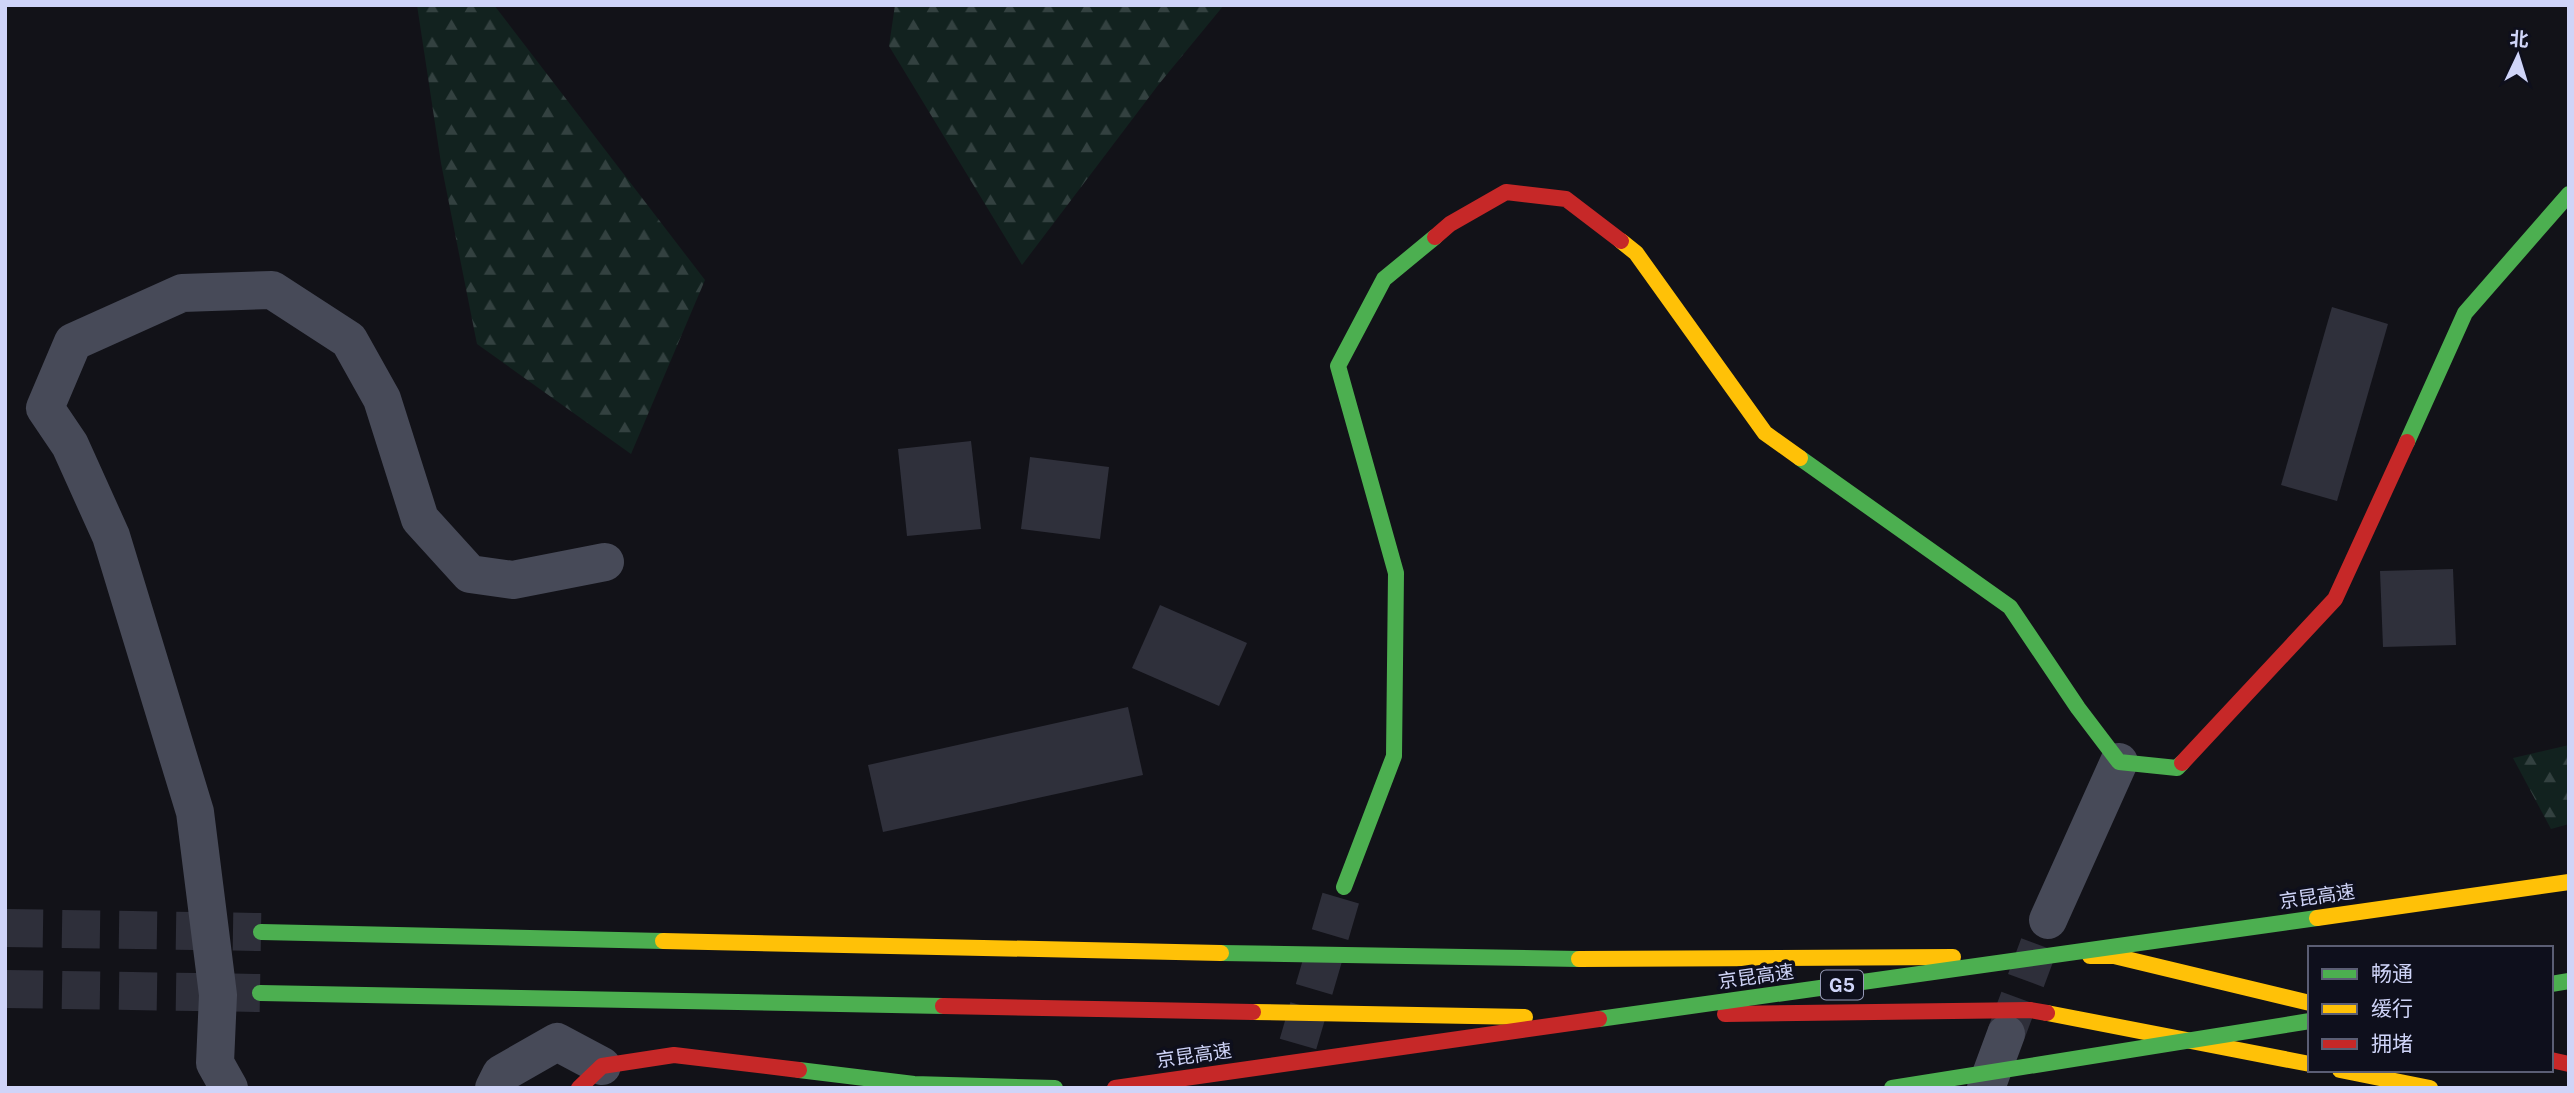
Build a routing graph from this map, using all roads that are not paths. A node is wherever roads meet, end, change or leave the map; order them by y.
1 (2569, 194) edge
2 (605, 562) dead end
3 (2119, 762) junction
4 (2569, 883) edge
5 (1344, 887) tunnel mouth
6 (2048, 920) tunnel mouth
7 (261, 932) tunnel mouth
8 (260, 993) tunnel mouth
9 (2308, 1003) edge
10 (2308, 1021) edge
11 (2006, 1034) tunnel mouth
12 (1298, 1044) tunnel mouth
13 (2308, 1064) edge
14 (2350, 1072) edge
15 (590, 1077) edge
16 (229, 1088) edge
17 (494, 1088) edge
18 (1055, 1088) edge
19 (1115, 1088) edge
20 (1203, 1088) edge
21 (1892, 1088) edge
22 (1986, 1088) edge
23 (2430, 1088) edge

1 - 3 main road
2 - 16 street
3 - 5 main road
3 - 6 street
4 - 19 main road, 京昆高速 / G5, bridge
7 - 9 main road
8 - 13 main road
10 - 21 main road, bridge
11 - 22 street
12 - 20 main road
14 - 23 main road
15 - 17 street
15 - 18 main road

